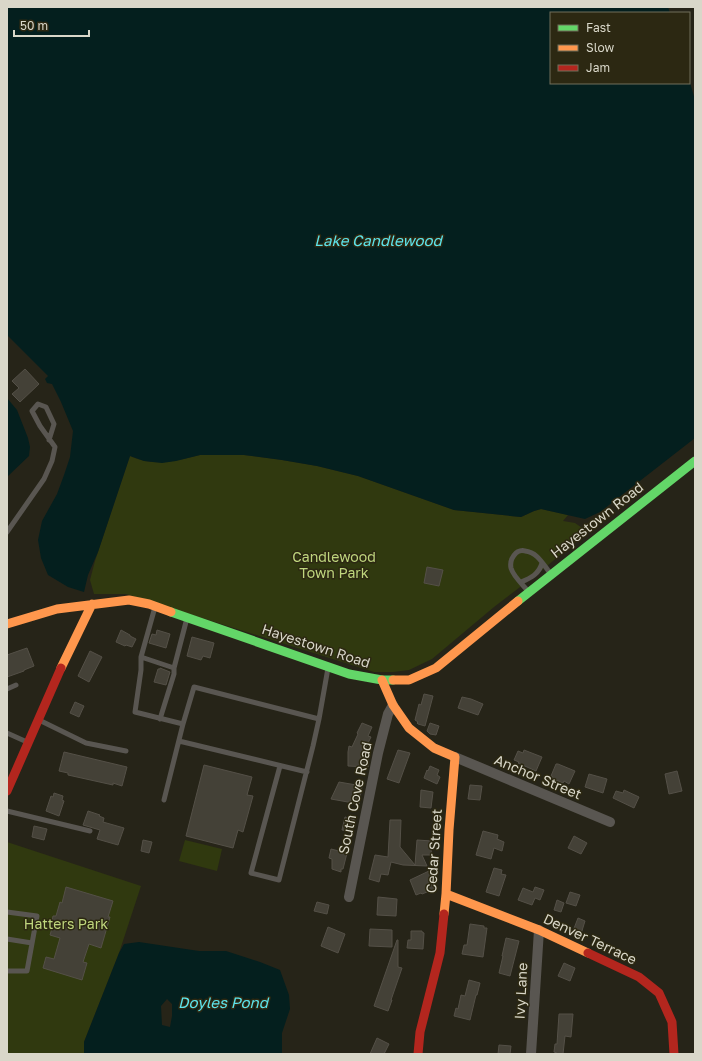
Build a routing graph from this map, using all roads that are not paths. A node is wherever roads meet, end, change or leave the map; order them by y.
1 (49, 440) junction
2 (695, 461) edge
3 (7, 532) edge
4 (542, 563) junction
5 (551, 574) junction
6 (521, 582) junction
7 (528, 592) junction
8 (92, 604) junction
9 (155, 606) junction
10 (188, 617) junction
11 (7, 624) edge
12 (140, 657) junction
13 (328, 667) junction
14 (174, 668) junction
15 (382, 680) junction
16 (16, 685) dead end
17 (7, 689) edge
18 (393, 705) junction
19 (160, 719) junction
20 (319, 719) junction
21 (38, 720) junction
22 (183, 724) junction
23 (7, 733) edge
24 (179, 741) junction
25 (28, 743) junction
26 (126, 751) dead end
27 (455, 757) junction
28 (280, 766) junction
29 (306, 772) junction
30 (7, 791) edge
31 (164, 800) dead end
32 (7, 811) edge
33 (610, 822) dead end
34 (90, 831) dead end
35 (446, 894) junction
36 (349, 897) dead end
37 (7, 912) edge
38 (539, 930) junction
39 (7, 939) edge
40 (32, 943) junction
41 (7, 971) edge
42 (418, 1054) edge
43 (531, 1054) edge
44 (674, 1054) edge

1 - 1 lane
1 - 3 lane
2 - 5 street, Hayestown Road
4 - 5 lane
4 - 6 lane
4 - 6 lane
5 - 7 street, Hayestown Road
6 - 7 lane
7 - 15 street, Hayestown Road
8 - 9 street, Hayestown Road
8 - 11 street, Hayestown Road
8 - 21 street
9 - 10 street, Hayestown Road
9 - 12 lane
10 - 13 street, Hayestown Road
10 - 14 lane
12 - 14 lane
12 - 19 lane
13 - 15 street, Hayestown Road
13 - 20 lane
14 - 19 lane
15 - 18 street
16 - 17 lane
18 - 27 street
18 - 36 street, South Cove Road
19 - 22 lane
20 - 22 lane
20 - 29 lane
21 - 25 street
21 - 26 lane
22 - 24 lane
23 - 25 lane
24 - 28 lane
24 - 31 lane
25 - 30 street
27 - 33 street, Anchor Street
27 - 35 street, Cedar Street
28 - 29 lane
28 - 29 lane
32 - 34 lane
35 - 38 street, Denver Terrace
35 - 42 street, Cedar Street
37 - 40 lane
38 - 43 street, Ivy Lane
38 - 44 street, Denver Terrace
39 - 40 lane
40 - 41 lane

